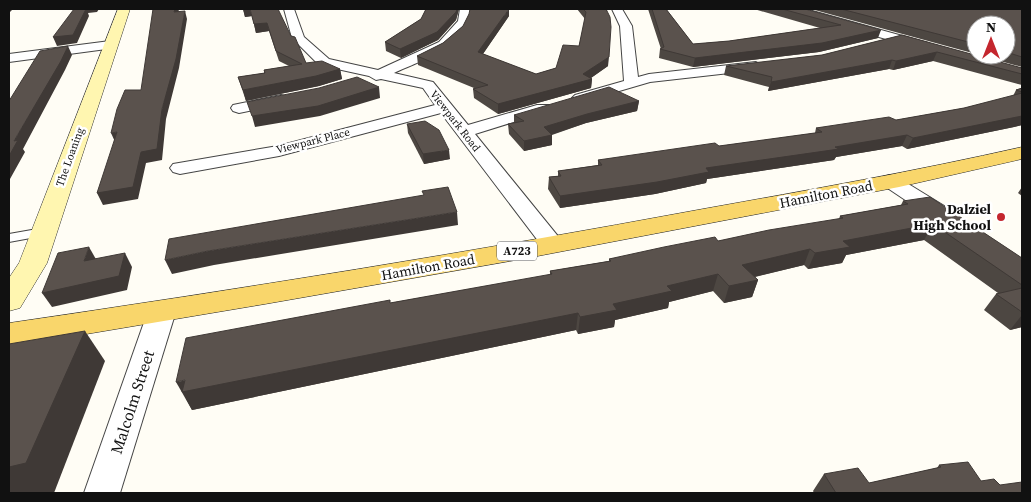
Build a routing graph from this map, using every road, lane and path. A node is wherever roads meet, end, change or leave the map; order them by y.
1 (124, 9) edge
2 (289, 9) edge
3 (465, 9) edge
4 (617, 9) edge
5 (794, 9) edge
6 (898, 39) junction
7 (110, 44) junction
8 (872, 45) edge
9 (936, 49) edge
10 (9, 58) edge
11 (774, 63) edge
12 (381, 74) junction
13 (355, 82) edge
14 (631, 83) junction
15 (294, 97) edge
16 (444, 107) junction
17 (239, 108) dead end
18 (464, 132) junction
19 (1022, 153) edge
20 (180, 168) dead end
21 (890, 181) junction
22 (964, 228) edge
23 (43, 232) junction
24 (9, 238) edge
25 (553, 245) junction
26 (9, 301) edge
27 (162, 311) junction
28 (9, 335) edge
29 (102, 493) edge

1 - 7 street, The Loaning
2 - 12 street, Viewpark Road
3 - 12 street
4 - 14 street
5 - 6 street
6 - 8 street
6 - 9 street
7 - 10 street
7 - 23 street, The Loaning
11 - 14 street
12 - 13 street
12 - 16 street, Viewpark Road
14 - 18 street
15 - 17 street
16 - 18 street, Viewpark Road
16 - 20 street, Viewpark Place
18 - 25 street, Viewpark Road
19 - 21 main road, Hamilton Road / A723
21 - 22 street
21 - 25 main road, Hamilton Road / A723
23 - 24 lane
23 - 26 street, The Loaning
25 - 27 main road, Hamilton Road / A723
27 - 28 main road, Hamilton Road / A723
27 - 29 street, Malcolm Street

